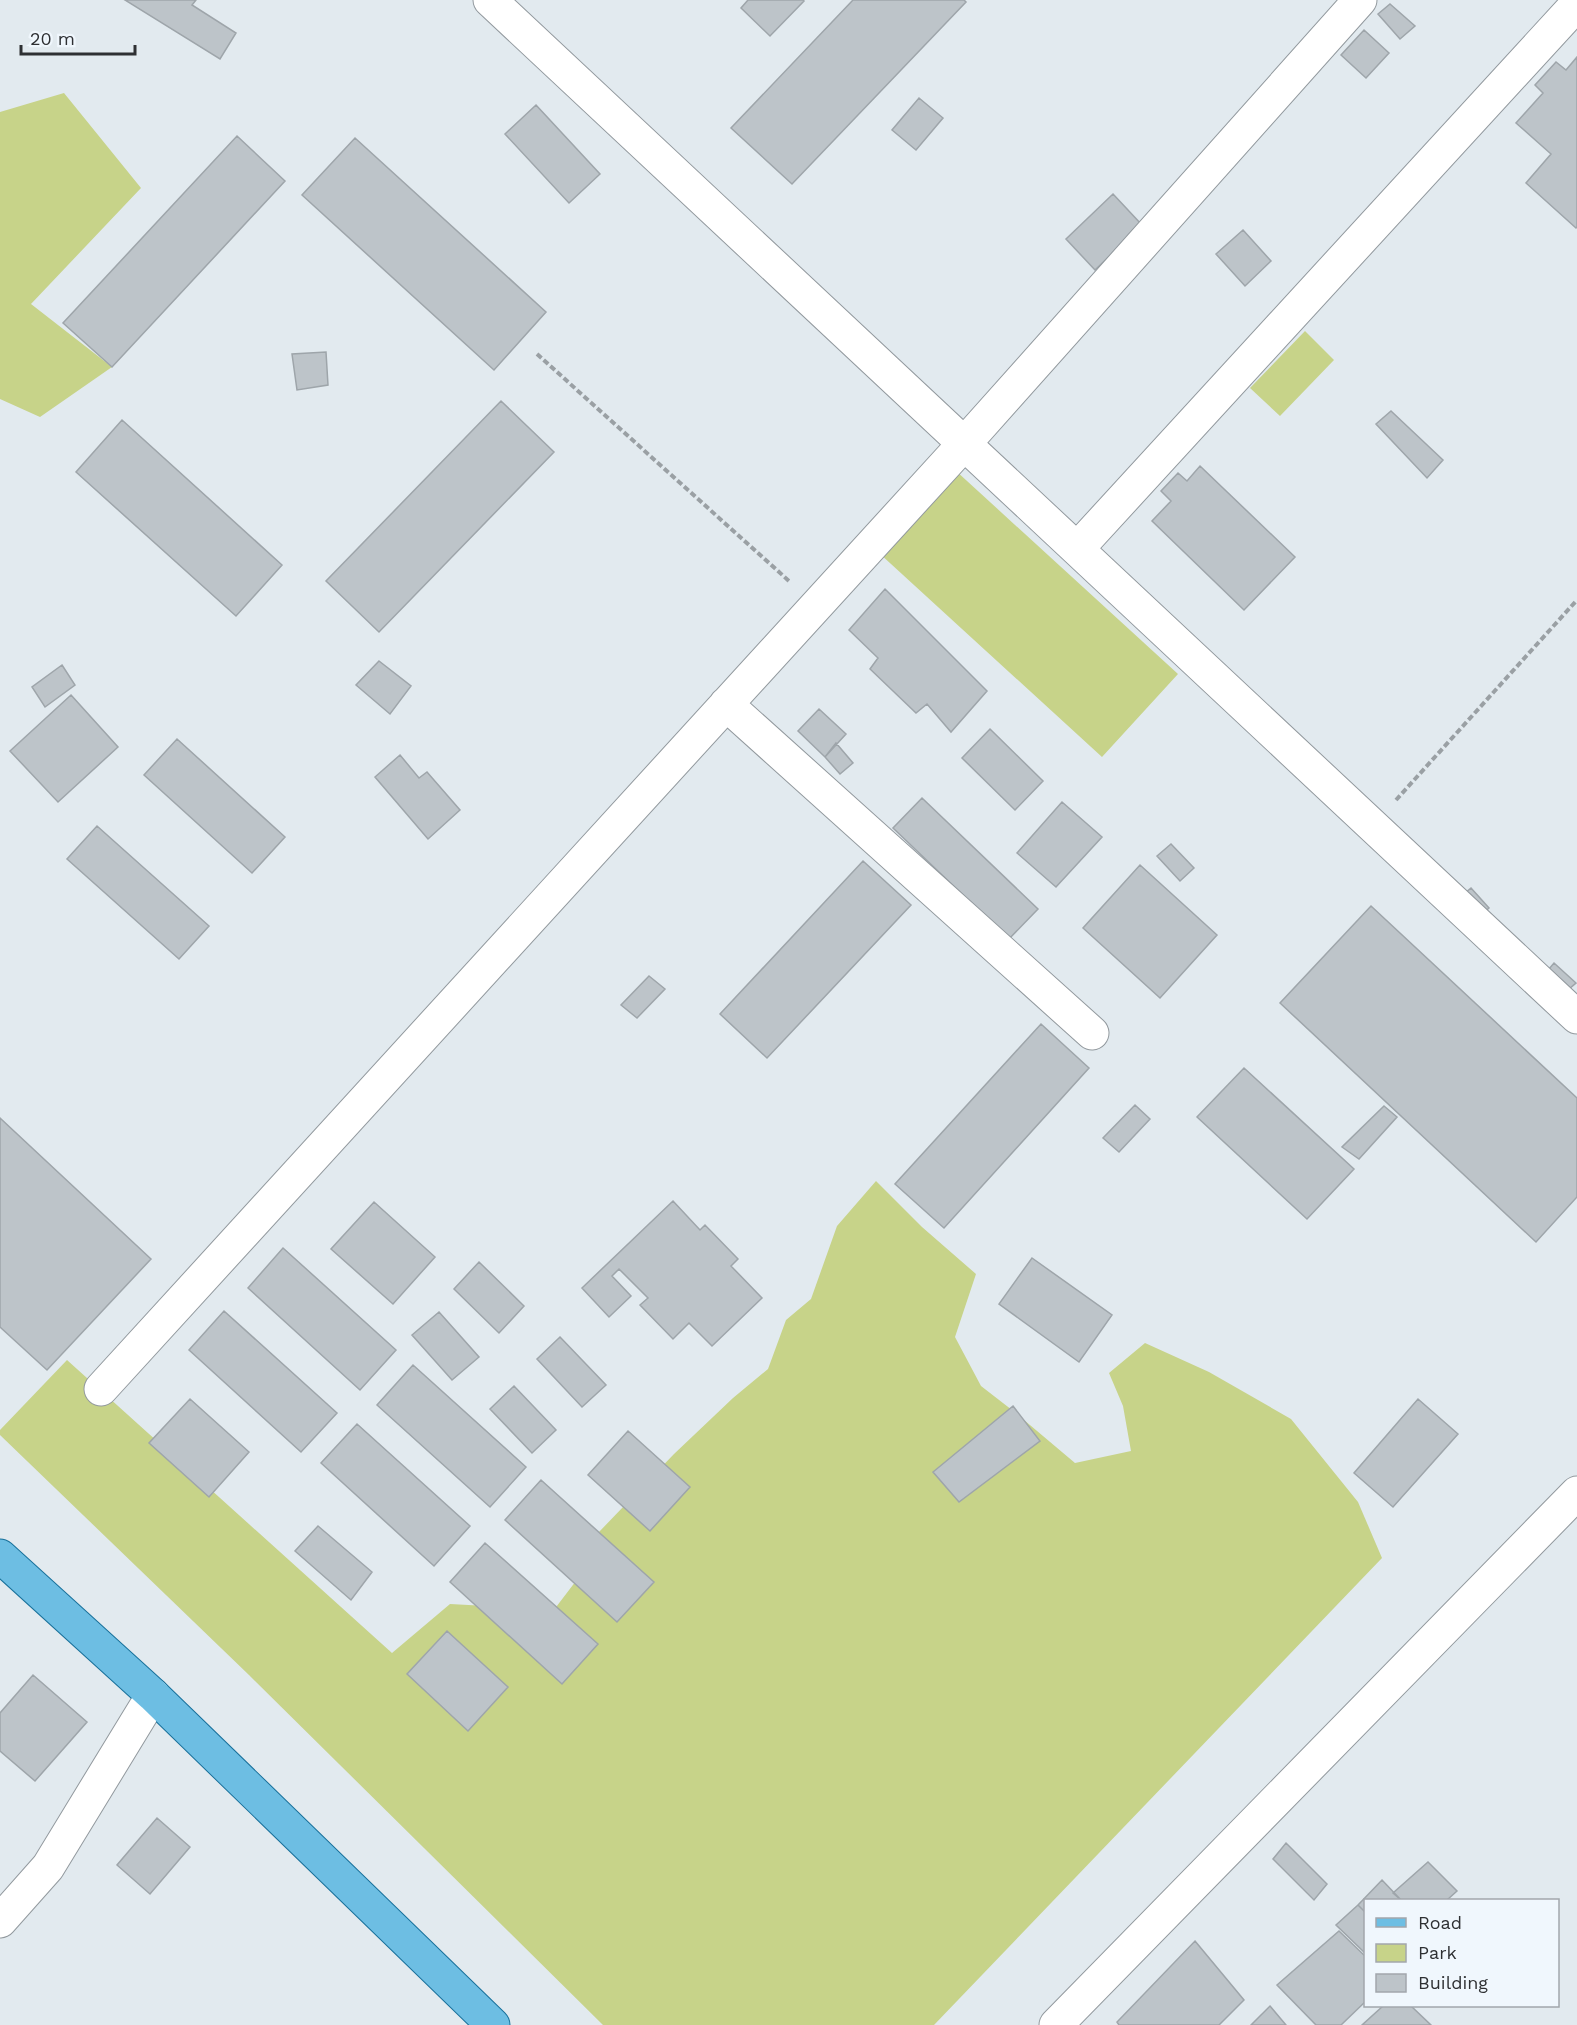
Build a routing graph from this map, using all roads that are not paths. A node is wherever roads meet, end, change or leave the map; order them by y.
1 (490, 0) edge
2 (1360, 0) edge
3 (1577, 4) edge
4 (964, 444) junction
5 (1077, 549) junction
6 (726, 704) junction
7 (1577, 1017) edge
8 (1092, 1033) dead end
9 (101, 1389) dead end
10 (1577, 1493) edge
11 (0, 1556) edge
12 (153, 1695) junction
13 (0, 1921) edge
14 (493, 2025) edge
15 (1056, 2025) edge

1 - 4 street
2 - 4 street
3 - 5 street
4 - 5 street
4 - 6 street
5 - 7 street
6 - 8 street
6 - 9 street
10 - 15 street
11 - 12 main road
12 - 13 street
12 - 14 main road

